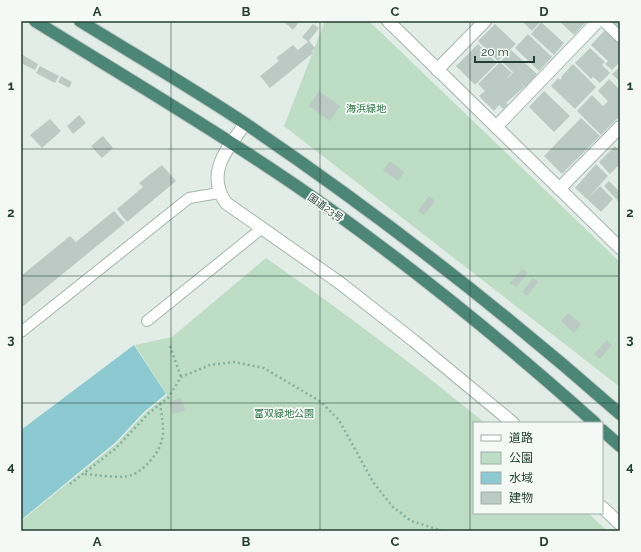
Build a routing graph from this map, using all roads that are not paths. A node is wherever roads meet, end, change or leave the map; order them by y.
1 (35, 21) edge
2 (80, 21) edge
3 (388, 21) edge
4 (485, 21) edge
5 (598, 21) edge
6 (603, 21) edge
7 (620, 37) edge
8 (437, 70) junction
9 (245, 124) junction
10 (496, 127) junction
11 (620, 127) edge
12 (231, 142) junction
13 (560, 188) junction
14 (219, 194) junction
15 (261, 229) junction
16 (617, 240) edge
17 (147, 321) dead end
18 (21, 332) edge
19 (620, 414) edge
20 (512, 422) edge
21 (594, 422) edge
22 (603, 431) edge
23 (620, 446) edge
24 (603, 508) edge
25 (620, 524) edge

1 - 12 highway, 国道23号
2 - 9 highway
3 - 8 street
4 - 8 street
5 - 10 street
6 - 7 lane
8 - 10 street
9 - 12 street
9 - 19 highway
10 - 13 street
11 - 13 street
12 - 14 street
12 - 21 highway, 国道23号
13 - 16 street
14 - 15 street
14 - 18 lane
15 - 17 lane
15 - 20 street
22 - 23 highway
24 - 25 street

